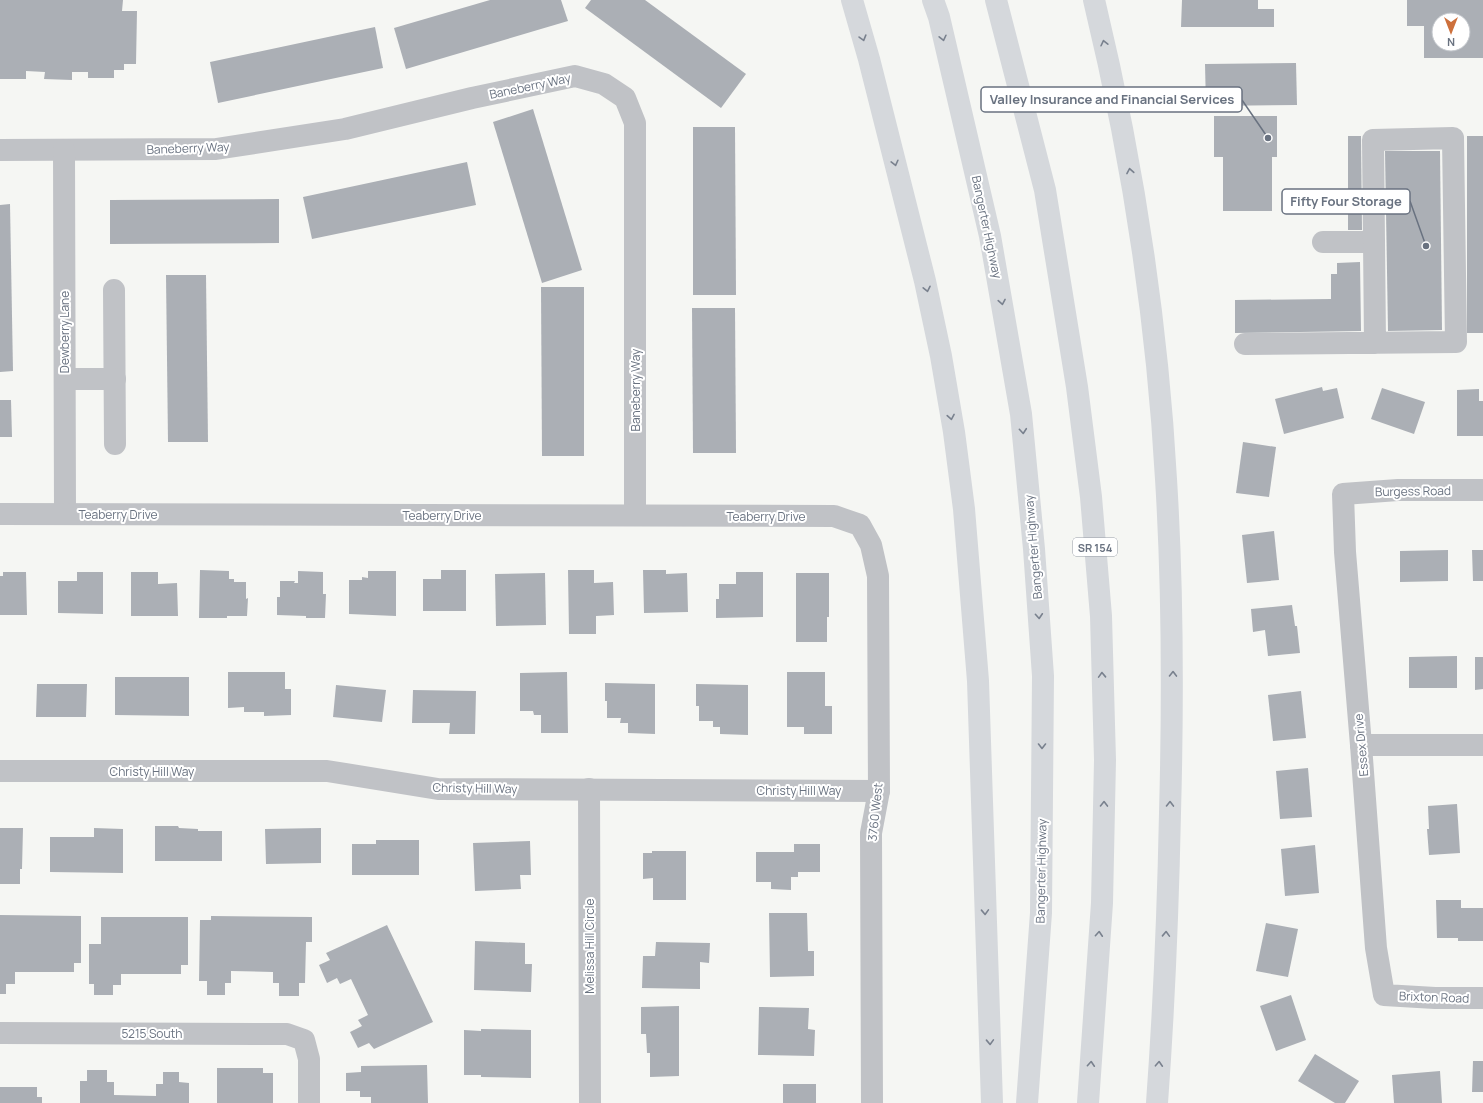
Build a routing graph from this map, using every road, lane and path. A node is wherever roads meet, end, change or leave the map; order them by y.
1 (852, 0) edge
2 (933, 0) edge
3 (996, 0) edge
4 (1094, 0) edge
5 (0, 150) edge
6 (64, 150) junction
7 (1322, 242) dead end
8 (1374, 242) junction
9 (114, 290) dead end
10 (1375, 343) junction
11 (1245, 344) dead end
12 (65, 379) junction
13 (115, 379) junction
14 (115, 444) dead end
15 (1483, 490) edge
16 (1343, 494) joint
17 (0, 514) edge
18 (65, 514) junction
19 (635, 515) junction
20 (871, 545) joint
21 (1361, 745) junction
22 (1483, 745) edge
23 (0, 771) edge
24 (589, 789) junction
25 (879, 791) junction
26 (1384, 995) joint
27 (1483, 998) edge
28 (0, 1032) edge
29 (309, 1103) edge
30 (590, 1103) edge
31 (872, 1103) edge
32 (992, 1103) edge
33 (1027, 1103) edge
34 (1088, 1103) edge
35 (1157, 1103) edge

1 -> 32 highway
2 -> 33 highway, Bangerter Highway
34 -> 3 highway, SR 154
35 -> 4 highway
5 - 6 street, Baneberry Way
6 - 12 street, Dewberry Lane
6 - 19 street, Baneberry Way
7 - 8 street
8 - 10 street
8 - 10 street
9 - 13 street
10 - 11 street
12 - 13 street
12 - 18 street, Dewberry Lane
13 - 14 street
15 - 16 street, Burgess Road
16 - 21 street, Essex Drive
17 - 18 street, Teaberry Drive
18 - 19 street, Teaberry Drive
19 - 20 street, Teaberry Drive
20 - 25 street, 3760 West
21 - 22 street
21 - 26 street, Essex Drive
23 - 24 street, Christy Hill Way
24 - 25 street, Christy Hill Way
24 - 30 street, Melissa Hill Circle
25 - 31 street, 3760 West
26 - 27 street, Brixton Road
28 - 29 street, 5215 South

